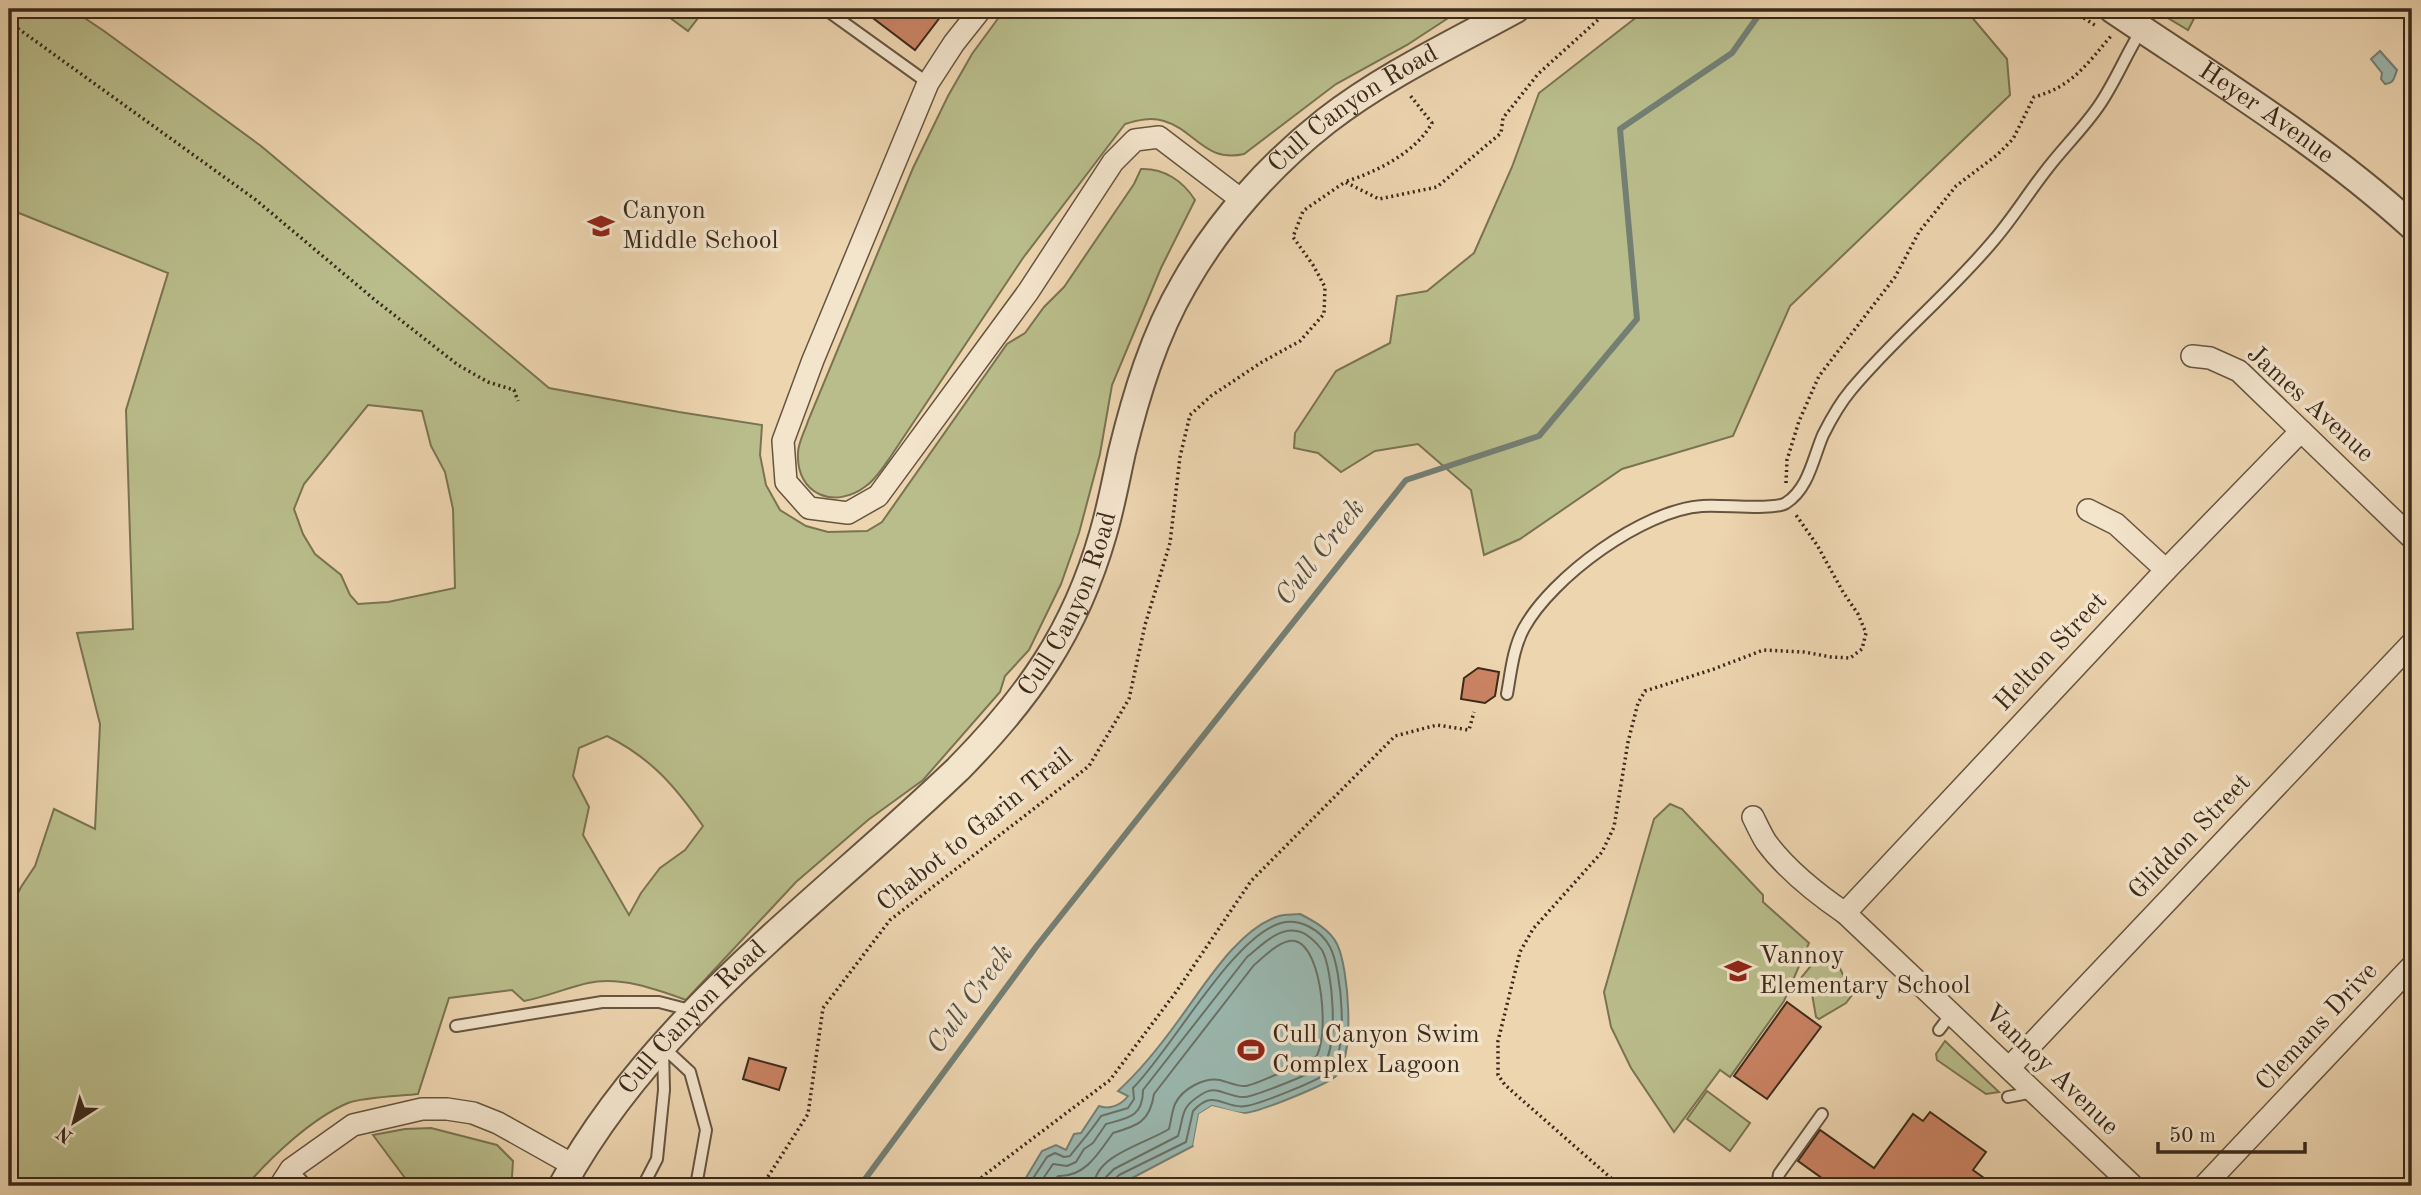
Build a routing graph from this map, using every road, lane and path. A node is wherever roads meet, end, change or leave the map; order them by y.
1 (825, 9) edge
2 (981, 9) edge
3 (1516, 9) edge
4 (1610, 9) edge
5 (2070, 9) edge
6 (2112, 9) edge
7 (9, 22) edge
8 (2142, 29) junction
9 (1396, 75) junction
10 (928, 83) junction
11 (1345, 181) junction
12 (1244, 201) junction
13 (2412, 226) edge
14 (2192, 356) dead end
15 (518, 401) dead end
16 (2301, 431) junction
17 (1786, 503) junction
18 (2088, 510) dead end
19 (2412, 538) edge
20 (2166, 570) junction
21 (2412, 643) edge
22 (1507, 694) dead end
23 (1474, 712) dead end
24 (1753, 817) dead end
25 (1845, 913) junction
26 (2412, 966) edge
27 (694, 1011) junction
28 (456, 1026) dead end
29 (663, 1047) junction
30 (2009, 1068) junction
31 (2033, 1092) junction
32 (2008, 1097) dead end
33 (1822, 1114) dead end
34 (568, 1176) edge
35 (285, 1177) edge
36 (307, 1186) edge
37 (643, 1186) edge
38 (696, 1186) edge
39 (762, 1186) edge
40 (974, 1186) edge
41 (1619, 1186) edge
42 (1777, 1186) edge
43 (2133, 1186) edge
44 (2204, 1186) edge

1 - 10 lane
2 - 10 street
3 - 9 street, Cull Canyon Road
4 - 11 path
5 - 17 path
6 - 8 street, Heyer Avenue
7 - 15 path
8 - 13 street, Heyer Avenue
8 - 17 lane
9 - 11 path
9 - 12 street, Cull Canyon Road
10 - 12 street
11 - 39 path, Chabot to Garin Trail
12 - 27 street, Cull Canyon Road
14 - 16 street, James Avenue
16 - 19 street, James Avenue
16 - 20 street, Helton Street
17 - 22 lane
17 - 41 path
18 - 20 street
20 - 25 street, Helton Street
21 - 30 street, Gliddon Street
23 - 40 path
24 - 25 street, Vannoy Avenue
25 - 30 street, Vannoy Avenue
26 - 44 street, Clemans Drive
27 - 28 lane
27 - 29 street, Cull Canyon Road
29 - 34 street, Cull Canyon Road
29 - 37 lane
29 - 38 lane
30 - 31 street, Vannoy Avenue
31 - 32 lane
31 - 43 street, Vannoy Avenue
33 - 42 lane
34 - 35 street
35 - 36 lane

